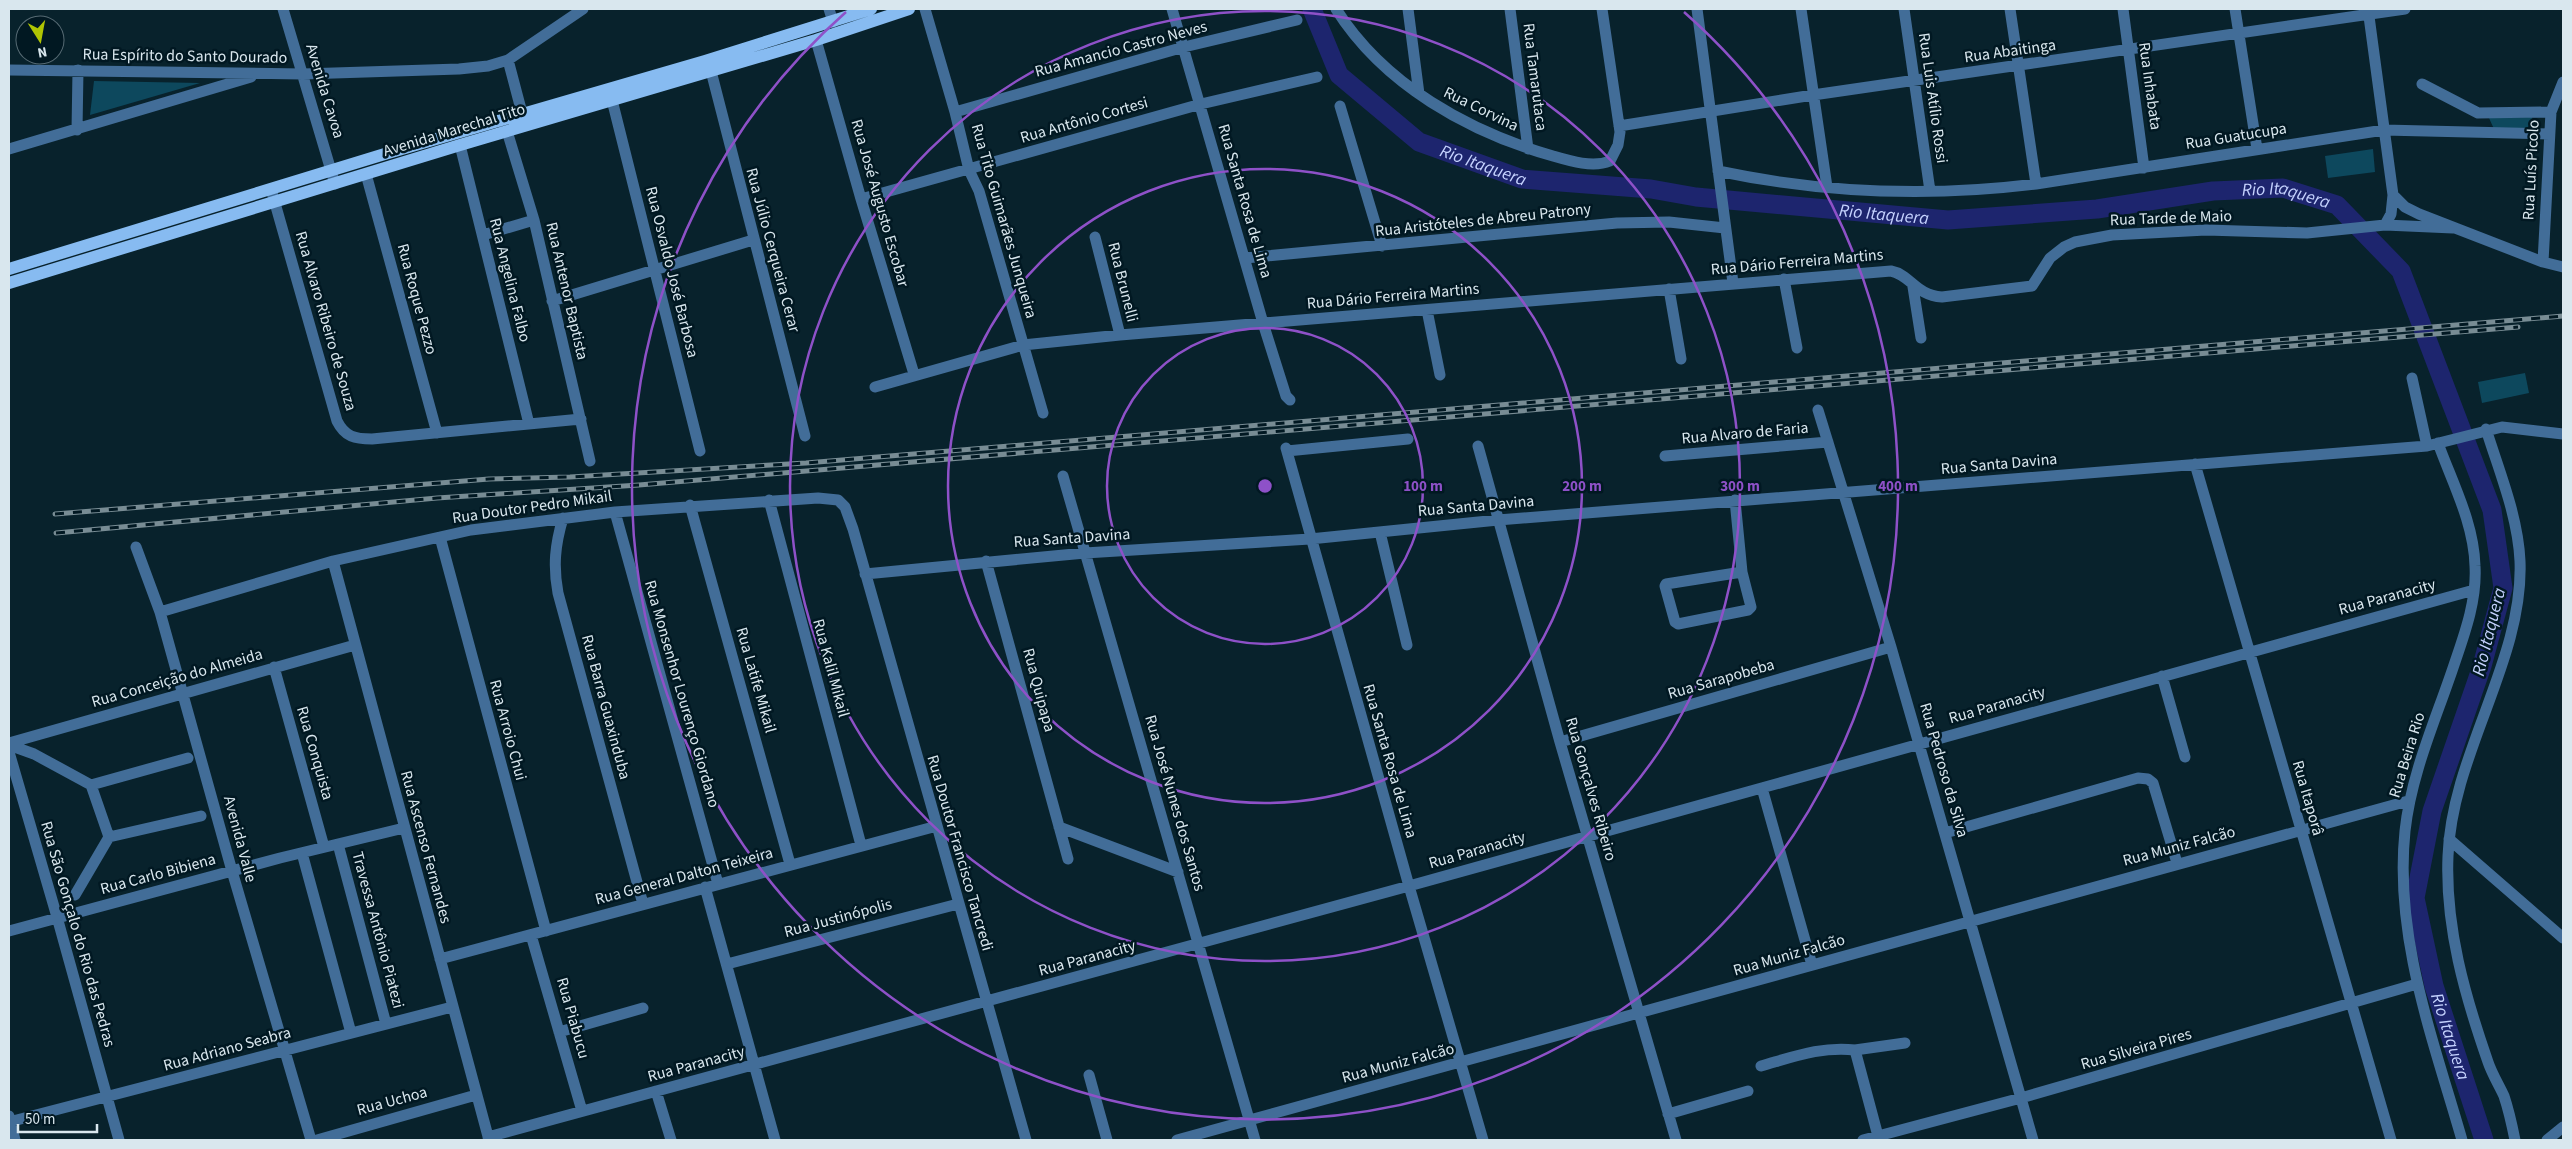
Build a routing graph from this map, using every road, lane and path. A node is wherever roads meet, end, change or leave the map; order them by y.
1 (283, 9) edge
2 (583, 9) edge
3 (829, 9) edge
4 (871, 9) edge
5 (909, 9) edge
6 (925, 9) edge
7 (1172, 9) edge
8 (1336, 9) edge
9 (1408, 9) edge
10 (1510, 9) edge
11 (1602, 9) edge
12 (1697, 9) edge
13 (1801, 9) edge
14 (1904, 9) edge
15 (2010, 9) edge
16 (2123, 9) edge
17 (2235, 9) edge
18 (2405, 9) edge
19 (2368, 11) edge
20 (1297, 20) dead end
21 (833, 22) junction
22 (2238, 34) junction
23 (816, 40) junction
24 (1184, 47) junction
25 (2129, 50) junction
26 (508, 60) junction
27 (2018, 66) junction
28 (9, 70) edge
29 (78, 70) junction
30 (711, 72) junction
31 (263, 73) junction
32 (303, 74) junction
33 (1316, 77) dead end
34 (1915, 81) junction
35 (2563, 82) edge
36 (2422, 84) dead end
37 (1419, 94) junction
38 (1813, 95) junction
39 (612, 100) junction
40 (1201, 104) junction
41 (1340, 106) dead end
42 (1711, 111) junction
43 (955, 112) junction
44 (2551, 112) junction
45 (2478, 113) junction
46 (522, 114) junction
47 (1619, 126) junction
48 (77, 130) junction
49 (2384, 130) junction
50 (508, 131) junction
51 (2476, 132) junction
52 (2549, 134) junction
53 (460, 144) junction
54 (9, 149) edge
55 (1528, 149) junction
56 (2258, 149) junction
57 (2144, 168) junction
58 (969, 170) junction
59 (332, 171) junction
60 (366, 174) junction
61 (1719, 177) junction
62 (335, 184) junction
63 (2036, 184) junction
64 (1827, 187) junction
65 (271, 189) junction
66 (1930, 191) junction
67 (2393, 195) junction
68 (861, 200) junction
69 (275, 202) junction
70 (534, 220) junction
71 (1724, 224) junction
72 (2381, 226) junction
73 (2453, 228) junction
74 (483, 235) junction
75 (1095, 236) dead end
76 (754, 240) junction
77 (1382, 246) junction
78 (1244, 258) junction
79 (2543, 262) junction
80 (2563, 267) edge
81 (9, 269) edge
82 (654, 270) junction
83 (1784, 279) junction
84 (9, 283) edge
85 (1734, 283) junction
86 (2032, 286) joint
87 (1913, 287) junction
88 (1670, 290) junction
89 (552, 301) junction
90 (1427, 310) junction
91 (1263, 323) junction
92 (1120, 335) junction
93 (1921, 338) dead end
94 (1024, 345) junction
95 (1797, 348) dead end
96 (1681, 359) dead end
97 (914, 374) junction
98 (1440, 375) dead end
99 (2412, 378) dead end
100 (875, 387) dead end
101 (1290, 400) dead end
102 (1818, 410) dead end
103 (1043, 413) dead end
104 (581, 419) junction
105 (528, 424) junction
106 (2481, 431) junction
107 (437, 433) junction
108 (2563, 434) edge
109 (805, 436) dead end
110 (1408, 439) dead end
111 (1828, 442) junction
112 (2437, 443) junction
113 (1478, 446) dead end
114 (700, 451) dead end
115 (1665, 456) dead end
116 (590, 460) dead end
117 (2195, 464) junction
118 (1063, 476) dead end
119 (1845, 492) junction
120 (769, 500) junction
121 (1735, 500) junction
122 (690, 505) junction
123 (615, 512) junction
124 (563, 518) junction
125 (1498, 520) junction
126 (1380, 532) junction
127 (440, 537) junction
128 (1310, 539) junction
129 (136, 547) dead end
130 (1085, 553) junction
131 (333, 561) junction
132 (986, 561) junction
133 (1742, 572) junction
134 (865, 574) junction
135 (2474, 590) junction
136 (160, 612) junction
137 (355, 645) junction
138 (1407, 645) dead end
139 (1891, 647) junction
140 (2248, 652) junction
141 (274, 667) junction
142 (2162, 676) junction
143 (183, 693) junction
144 (1560, 742) junction
145 (9, 744) edge
146 (1919, 744) junction
147 (9, 752) edge
148 (188, 758) dead end
149 (2185, 758) dead end
150 (91, 785) junction
151 (1762, 788) junction
152 (2408, 801) junction
153 (201, 816) dead end
154 (937, 826) junction
155 (1059, 827) junction
156 (404, 828) junction
157 (2300, 830) junction
158 (1945, 833) junction
159 (1588, 836) junction
160 (109, 837) junction
161 (2449, 839) junction
162 (338, 844) junction
163 (862, 845) junction
164 (324, 847) junction
165 (302, 853) junction
166 (1068, 859) dead end
167 (2177, 863) junction
168 (790, 864) junction
169 (232, 871) junction
170 (1178, 872) junction
171 (718, 884) junction
172 (1409, 886) junction
173 (705, 887) junction
174 (75, 895) dead end
175 (643, 904) junction
176 (958, 904) junction
177 (57, 917) junction
178 (1970, 921) junction
179 (9, 931) edge
180 (546, 931) junction
181 (531, 935) junction
182 (2563, 938) edge
183 (1198, 944) junction
184 (440, 960) junction
185 (727, 964) junction
186 (1812, 965) junction
187 (2417, 984) junction
188 (987, 1002) junction
189 (2350, 1005) junction
190 (452, 1007) junction
191 (643, 1008) dead end
192 (1638, 1014) junction
193 (386, 1024) junction
194 (560, 1032) junction
195 (351, 1033) junction
196 (1905, 1043) dead end
197 (1855, 1050) junction
198 (284, 1051) junction
199 (1460, 1063) junction
200 (753, 1065) junction
201 (1761, 1066) dead end
202 (1089, 1075) dead end
203 (1748, 1090) dead end
204 (656, 1091) junction
205 (476, 1095) junction
206 (107, 1097) junction
207 (2021, 1098) junction
208 (582, 1111) junction
209 (1668, 1114) junction
210 (9, 1120) edge
211 (1249, 1120) junction
212 (2563, 1127) edge
213 (1878, 1136) junction
214 (488, 1139) edge
215 (15, 1140) edge
216 (119, 1140) edge
217 (311, 1140) edge
218 (317, 1140) edge
219 (670, 1140) edge
220 (775, 1140) edge
221 (1026, 1140) edge
222 (1106, 1140) edge
223 (1178, 1140) edge
224 (1255, 1140) edge
225 (1483, 1140) edge
226 (1676, 1140) edge
227 (1863, 1140) edge
228 (2033, 1140) edge
229 (2390, 1140) edge
230 (2462, 1140) edge
231 (2515, 1140) edge
232 (2547, 1140) edge

1 - 32 street, Avenida Cavoa
2 - 26 street, Rua Espírito do Santo Dourado
3 - 21 street
4 - 21 main road, Avenida Marechal Tito
5 - 23 main road, Avenida Marechal Tito
6 - 43 street, Rua Tito Guimarães Junqueira
7 - 24 street, Rua Santa Rosa de Lima
8 - 37 street, Rua Corvina
9 - 37 street
10 - 55 street, Rua Tamarutaca
11 - 47 street, Rua Corvina
12 - 42 street
13 - 38 street
14 - 34 street, Rua Luis Atílio Rossi
15 - 27 street
16 - 25 street, Rua Inhabata
17 - 22 street
18 - 19 street, Rua Abaitinga
19 - 22 street, Rua Abaitinga
19 - 49 street
20 - 24 street, Rua Amancio Castro Neves
21 - 46 main road, Avenida Marechal Tito
22 - 25 street, Rua Abaitinga
22 - 56 street
23 - 30 main road, Avenida Marechal Tito
23 - 68 street, Rua José Augusto Escobar
24 - 40 street, Rua Santa Rosa de Lima
24 - 43 street, Rua Amancio Castro Neves
25 - 27 street, Rua Abaitinga
25 - 57 street, Rua Inhabata
26 - 32 street, Rua Espírito do Santo Dourado
26 - 46 street
27 - 34 street, Rua Abaitinga
27 - 63 street
28 - 29 street, Rua Espírito do Santo Dourado
29 - 31 street, Rua Espírito do Santo Dourado
29 - 48 street
30 - 39 main road, Avenida Marechal Tito
30 - 76 street, Rua Júlio Cerqueira Cerar
31 - 32 street, Rua Espírito do Santo Dourado
31 - 48 street
32 - 59 street, Avenida Cavoa
33 - 40 street, Rua Antônio Cortesi
34 - 38 street, Rua Abaitinga
34 - 66 street, Rua Luis Atílio Rossi
35 - 44 street, Rua Luís Picolo
36 - 45 street
37 - 55 street, Rua Corvina
38 - 42 street, Rua Abaitinga
38 - 64 street
39 - 50 main road, Avenida Marechal Tito
39 - 82 street, Rua Osvaldo José Barbosa
40 - 58 street, Rua Antônio Cortesi
40 - 78 street, Rua Santa Rosa de Lima
41 - 77 street
42 - 47 street, Rua Abaitinga
42 - 61 street
43 - 58 street, Rua Tito Guimarães Junqueira
44 - 45 street
44 - 52 street, Rua Luís Picolo
45 - 51 street
46 - 59 main road, Avenida Marechal Tito
47 - 55 street, Rua Corvina
48 - 54 street
49 - 51 street, Rua Guatucupa
49 - 56 street, Rua Guatucupa
49 - 67 street
50 - 53 main road, Avenida Marechal Tito
50 - 70 street, Rua Antenor Baptista
51 - 52 street, Rua Guatucupa
52 - 79 street, Rua Luís Picolo
53 - 60 main road, Avenida Marechal Tito
53 - 74 street, Rua Angelina Falbo
56 - 57 street, Rua Guatucupa
57 - 63 street, Rua Guatucupa
58 - 68 street, Rua Antônio Cortesi
58 - 94 street, Rua Tito Guimarães Junqueira
59 - 62 street, Avenida Cavoa
59 - 65 main road, Avenida Marechal Tito
60 - 62 main road, Avenida Marechal Tito
60 - 107 street, Rua Roque Pezzo
61 - 64 street
61 - 71 street
62 - 69 main road, Avenida Marechal Tito
63 - 66 street, Rua Guatucupa
64 - 66 street
65 - 69 street, Rua Alvaro Ribeiro de Souza
65 - 81 main road, Avenida Marechal Tito
67 - 72 street
67 - 73 street
68 - 97 street, Rua José Augusto Escobar
69 - 84 main road, Avenida Marechal Tito
69 - 107 street, Rua Alvaro Ribeiro de Souza
70 - 74 street
70 - 89 street, Rua Antenor Baptista
71 - 77 street, Rua Aristóteles de Abreu Patrony
71 - 85 street
72 - 73 street, Rua Tarde de Maio
72 - 86 street, Rua Tarde de Maio
73 - 79 street
74 - 105 street, Rua Angelina Falbo
75 - 92 street, Rua Brunelli
76 - 82 street
76 - 109 street, Rua Júlio Cerqueira Cerar
77 - 78 street, Rua Aristóteles de Abreu Patrony
78 - 91 street, Rua Santa Rosa de Lima
79 - 80 street
82 - 89 street
82 - 114 street, Rua Osvaldo José Barbosa
83 - 85 street, Rua Dário Ferreira Martins
83 - 87 street, Rua Dário Ferreira Martins
83 - 95 street
85 - 88 street, Rua Dário Ferreira Martins
86 - 87 street, Rua Dário Ferreira Martins
87 - 93 street
88 - 90 street, Rua Dário Ferreira Martins
88 - 96 street
89 - 104 street, Rua Antenor Baptista
90 - 91 street, Rua Dário Ferreira Martins
90 - 98 street
91 - 92 street, Rua Dário Ferreira Martins
91 - 101 street, Rua Santa Rosa de Lima
92 - 94 street, Rua Dário Ferreira Martins
94 - 97 street, Rua Dário Ferreira Martins
94 - 103 street, Rua Tito Guimarães Junqueira
97 - 100 street, Rua Dário Ferreira Martins
99 - 112 street, Rua Beira Rio
102 - 111 street, Rua Pedroso da Silva
104 - 105 street, Rua Alvaro Ribeiro de Souza
104 - 116 street, Rua Antenor Baptista
105 - 107 street, Rua Alvaro Ribeiro de Souza
106 - 108 street, Rua Santa Davina
106 - 112 street, Rua Santa Davina
106 - 161 street
110 - 128 street, Rua Santa Rosa de Lima
111 - 115 street, Rua Alvaro de Faria
111 - 119 street, Rua Pedroso da Silva
112 - 117 street, Rua Santa Davina
112 - 135 street, Rua Beira Rio
113 - 125 street, Rua Gonçalves Ribeiro
117 - 119 street, Rua Santa Davina
117 - 140 street, Rua Itaporâ
118 - 130 street, Rua José Nunes dos Santos
119 - 121 street, Rua Santa Davina
119 - 139 street, Rua Pedroso da Silva
120 - 122 street, Rua Doutor Pedro Mikail
120 - 134 street, Rua Doutor Pedro Mikail
120 - 163 street, Rua Kalil Mikail
121 - 125 street, Rua Santa Davina
121 - 133 street
122 - 123 street, Rua Doutor Pedro Mikail
122 - 168 street, Rua Latife Mikail
123 - 124 street, Rua Doutor Pedro Mikail
123 - 171 street, Rua Monsenhor Lourenço Giordano
124 - 127 street, Rua Doutor Pedro Mikail
124 - 175 street, Rua Barra Guaxinduba
125 - 126 street, Rua Santa Davina
125 - 144 street, Rua Gonçalves Ribeiro
126 - 128 street, Rua Santa Davina
126 - 138 street
127 - 131 street, Rua Doutor Pedro Mikail
127 - 180 street, Rua Arroio Chui
128 - 130 street, Rua Santa Davina
128 - 172 street, Rua Santa Rosa de Lima
129 - 136 street, Avenida Valle
130 - 132 street, Rua Santa Davina
130 - 170 street, Rua José Nunes dos Santos
131 - 136 street, Rua Doutor Pedro Mikail
131 - 137 street, Rua Ascenso Fernandes
132 - 134 street, Rua Santa Davina
132 - 155 street, Rua Quipapa
133 - 133 street
134 - 154 street, Rua Doutor Francisco Tancredi
135 - 140 street, Rua Paranacity
135 - 152 street, Rua Beira Rio
136 - 143 street, Avenida Valle
137 - 141 street, Rua Conceição do Almeida
137 - 156 street, Rua Ascenso Fernandes
139 - 144 street, Rua Sarapobeba
139 - 146 street, Rua Pedroso da Silva
140 - 142 street, Rua Paranacity
140 - 157 street, Rua Itaporâ
141 - 143 street, Rua Conceição do Almeida
141 - 164 street, Rua Conquista
142 - 146 street, Rua Paranacity
142 - 149 street
143 - 145 street, Rua Conceição do Almeida
143 - 169 street, Avenida Valle
144 - 159 street, Rua Gonçalves Ribeiro
145 - 150 street
146 - 151 street, Rua Paranacity
146 - 158 street, Rua Pedroso da Silva
147 - 177 street, Rua São Gonçalo do Rio das Pedras
148 - 150 street
150 - 160 street
151 - 159 street, Rua Paranacity
151 - 186 street
152 - 157 street, Rua Muniz Falcão
152 - 187 street, Rua Beira Rio
153 - 160 street
154 - 163 street, Rua General Dalton Teixeira
154 - 176 street, Rua Doutor Francisco Tancredi
155 - 166 street, Rua Quipapa
155 - 170 street
156 - 162 street, Rua Carlo Bibiena
156 - 184 street, Rua Ascenso Fernandes
157 - 167 street, Rua Muniz Falcão
157 - 189 street, Rua Itaporâ
158 - 167 street
158 - 178 street, Rua Pedroso da Silva
159 - 172 street, Rua Paranacity
159 - 192 street, Rua Gonçalves Ribeiro
160 - 174 street
161 - 182 street
161 - 231 street
162 - 164 street, Rua Carlo Bibiena
162 - 193 street, Travessa Antônio Piatezi
163 - 168 street, Rua General Dalton Teixeira
164 - 165 street, Rua Carlo Bibiena
165 - 169 street, Rua Carlo Bibiena
165 - 195 street
167 - 178 street, Rua Muniz Falcão
168 - 171 street, Rua General Dalton Teixeira
169 - 177 street, Rua Carlo Bibiena
169 - 198 street, Avenida Valle
170 - 183 street, Rua José Nunes dos Santos
171 - 173 street, Rua General Dalton Teixeira
172 - 183 street, Rua Paranacity
172 - 199 street, Rua Santa Rosa de Lima
173 - 175 street, Rua General Dalton Teixeira
173 - 185 street
175 - 180 street, Rua General Dalton Teixeira
176 - 185 street, Rua Justinópolis
176 - 188 street, Rua Doutor Francisco Tancredi
177 - 179 street, Rua Carlo Bibiena
177 - 206 street, Rua São Gonçalo do Rio das Pedras
178 - 186 street, Rua Muniz Falcão
178 - 207 street, Rua Pedroso da Silva
180 - 181 street, Rua General Dalton Teixeira
181 - 184 street, Rua General Dalton Teixeira
181 - 194 street, Rua Piabucu
183 - 188 street, Rua Paranacity
183 - 211 street, Rua José Nunes dos Santos
184 - 190 street, Rua Ascenso Fernandes
185 - 200 street
186 - 192 street, Rua Muniz Falcão
187 - 189 street, Rua Silveira Pires
187 - 230 street, Rua Beira Rio
188 - 200 street, Rua Paranacity
188 - 221 street, Rua Doutor Francisco Tancredi
189 - 207 street, Rua Silveira Pires
189 - 229 street, Rua Itaporâ
190 - 193 street, Rua Adriano Seabra
190 - 205 street, Rua Ascenso Fernandes
191 - 194 street
192 - 199 street, Rua Muniz Falcão
192 - 209 street, Rua Gonçalves Ribeiro
193 - 195 street, Rua Adriano Seabra
194 - 208 street, Rua Piabucu
195 - 198 street, Rua Adriano Seabra
196 - 197 street
197 - 201 street
197 - 213 street
198 - 206 street, Rua Adriano Seabra
198 - 217 street, Avenida Valle
199 - 211 street, Rua Muniz Falcão
199 - 225 street, Rua Santa Rosa de Lima
200 - 204 street, Rua Paranacity
200 - 220 street
202 - 222 street
203 - 209 street
204 - 208 street, Rua Paranacity
204 - 219 street
205 - 214 street, Rua Ascenso Fernandes
205 - 218 street, Rua Uchoa
206 - 210 street, Rua Adriano Seabra
206 - 216 street, Rua São Gonçalo do Rio das Pedras
207 - 213 street, Rua Silveira Pires
207 - 228 street, Rua Pedroso da Silva
208 - 214 street, Rua Paranacity
209 - 226 street, Rua Gonçalves Ribeiro
210 - 215 street
211 - 223 street, Rua Muniz Falcão
211 - 224 street, Rua José Nunes dos Santos
212 - 232 street
213 - 227 street, Rua Silveira Pires

